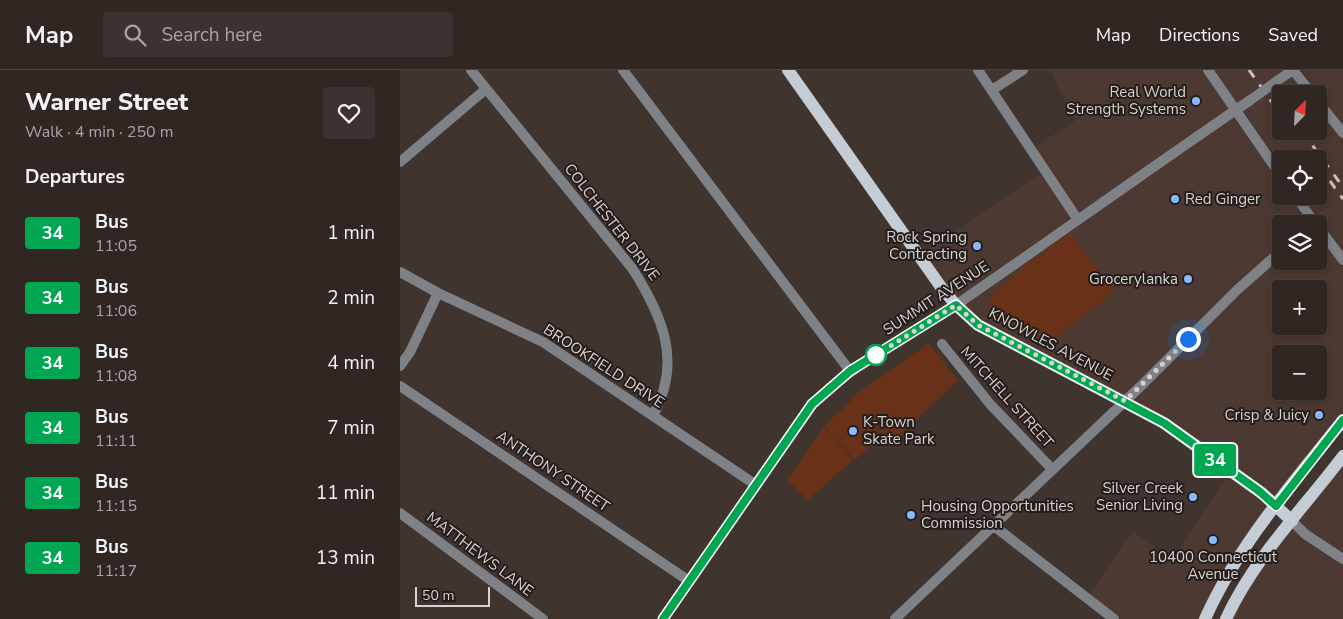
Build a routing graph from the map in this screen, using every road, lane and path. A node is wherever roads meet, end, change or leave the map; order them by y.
1 (471, 70) edge
2 (623, 70) edge
3 (788, 70) edge
4 (978, 70) edge
5 (1023, 70) edge
6 (1208, 70) edge
7 (1293, 70) edge
8 (1305, 85) edge
9 (486, 89) junction
10 (992, 90) junction
11 (1236, 111) junction
12 (1328, 114) edge
13 (1343, 133) edge
14 (400, 162) edge
15 (1272, 163) edge
16 (1078, 220) junction
17 (1327, 239) edge
18 (1272, 259) edge
19 (1343, 260) edge
20 (400, 272) edge
21 (438, 293) junction
22 (956, 305) junction
23 (942, 344) dead end
24 (400, 366) edge
25 (850, 371) junction
26 (400, 386) edge
27 (1125, 401) junction
28 (653, 415) junction
29 (1343, 420) edge
30 (1343, 456) edge
31 (1052, 469) junction
32 (756, 485) junction
33 (1276, 506) junction
34 (400, 513) edge
35 (1292, 521) junction
36 (994, 526) junction
37 (1343, 559) edge
38 (689, 581) junction
39 (1110, 618) edge
40 (543, 619) edge
41 (663, 619) edge
42 (895, 619) edge
43 (1205, 619) edge
44 (1226, 619) edge

1 - 9 street, COLCHESTER DRIVE
2 - 25 street
3 - 22 main road, KNOWLES AVENUE
4 - 10 street
5 - 10 street
6 - 11 street
7 - 8 street
7 - 11 street, SUMMIT AVENUE, bridge
9 - 14 street
9 - 28 street, COLCHESTER DRIVE
10 - 16 street
11 - 15 street
11 - 16 street, SUMMIT AVENUE
12 - 13 street
16 - 22 street, SUMMIT AVENUE
17 - 19 street
18 - 27 street
20 - 21 street, BROOKFIELD DRIVE
21 - 24 street
21 - 28 street, BROOKFIELD DRIVE
22 - 25 street, SUMMIT AVENUE
22 - 27 main road, KNOWLES AVENUE
23 - 31 street, MITCHELL STREET
25 - 32 street, SUMMIT AVENUE
26 - 38 street, ANTHONY STREET
27 - 31 street
27 - 33 main road, KNOWLES AVENUE
28 - 32 street, BROOKFIELD DRIVE
29 - 33 main road
30 - 35 main road
31 - 36 street
32 - 38 street, SUMMIT AVENUE
33 - 35 main road, KNOWLES AVENUE
33 - 43 main road
34 - 40 street, MATTHEWS LANE
35 - 37 street, KNOWLES AVENUE
35 - 44 main road
36 - 39 street
36 - 42 street
38 - 41 street, SUMMIT AVENUE

